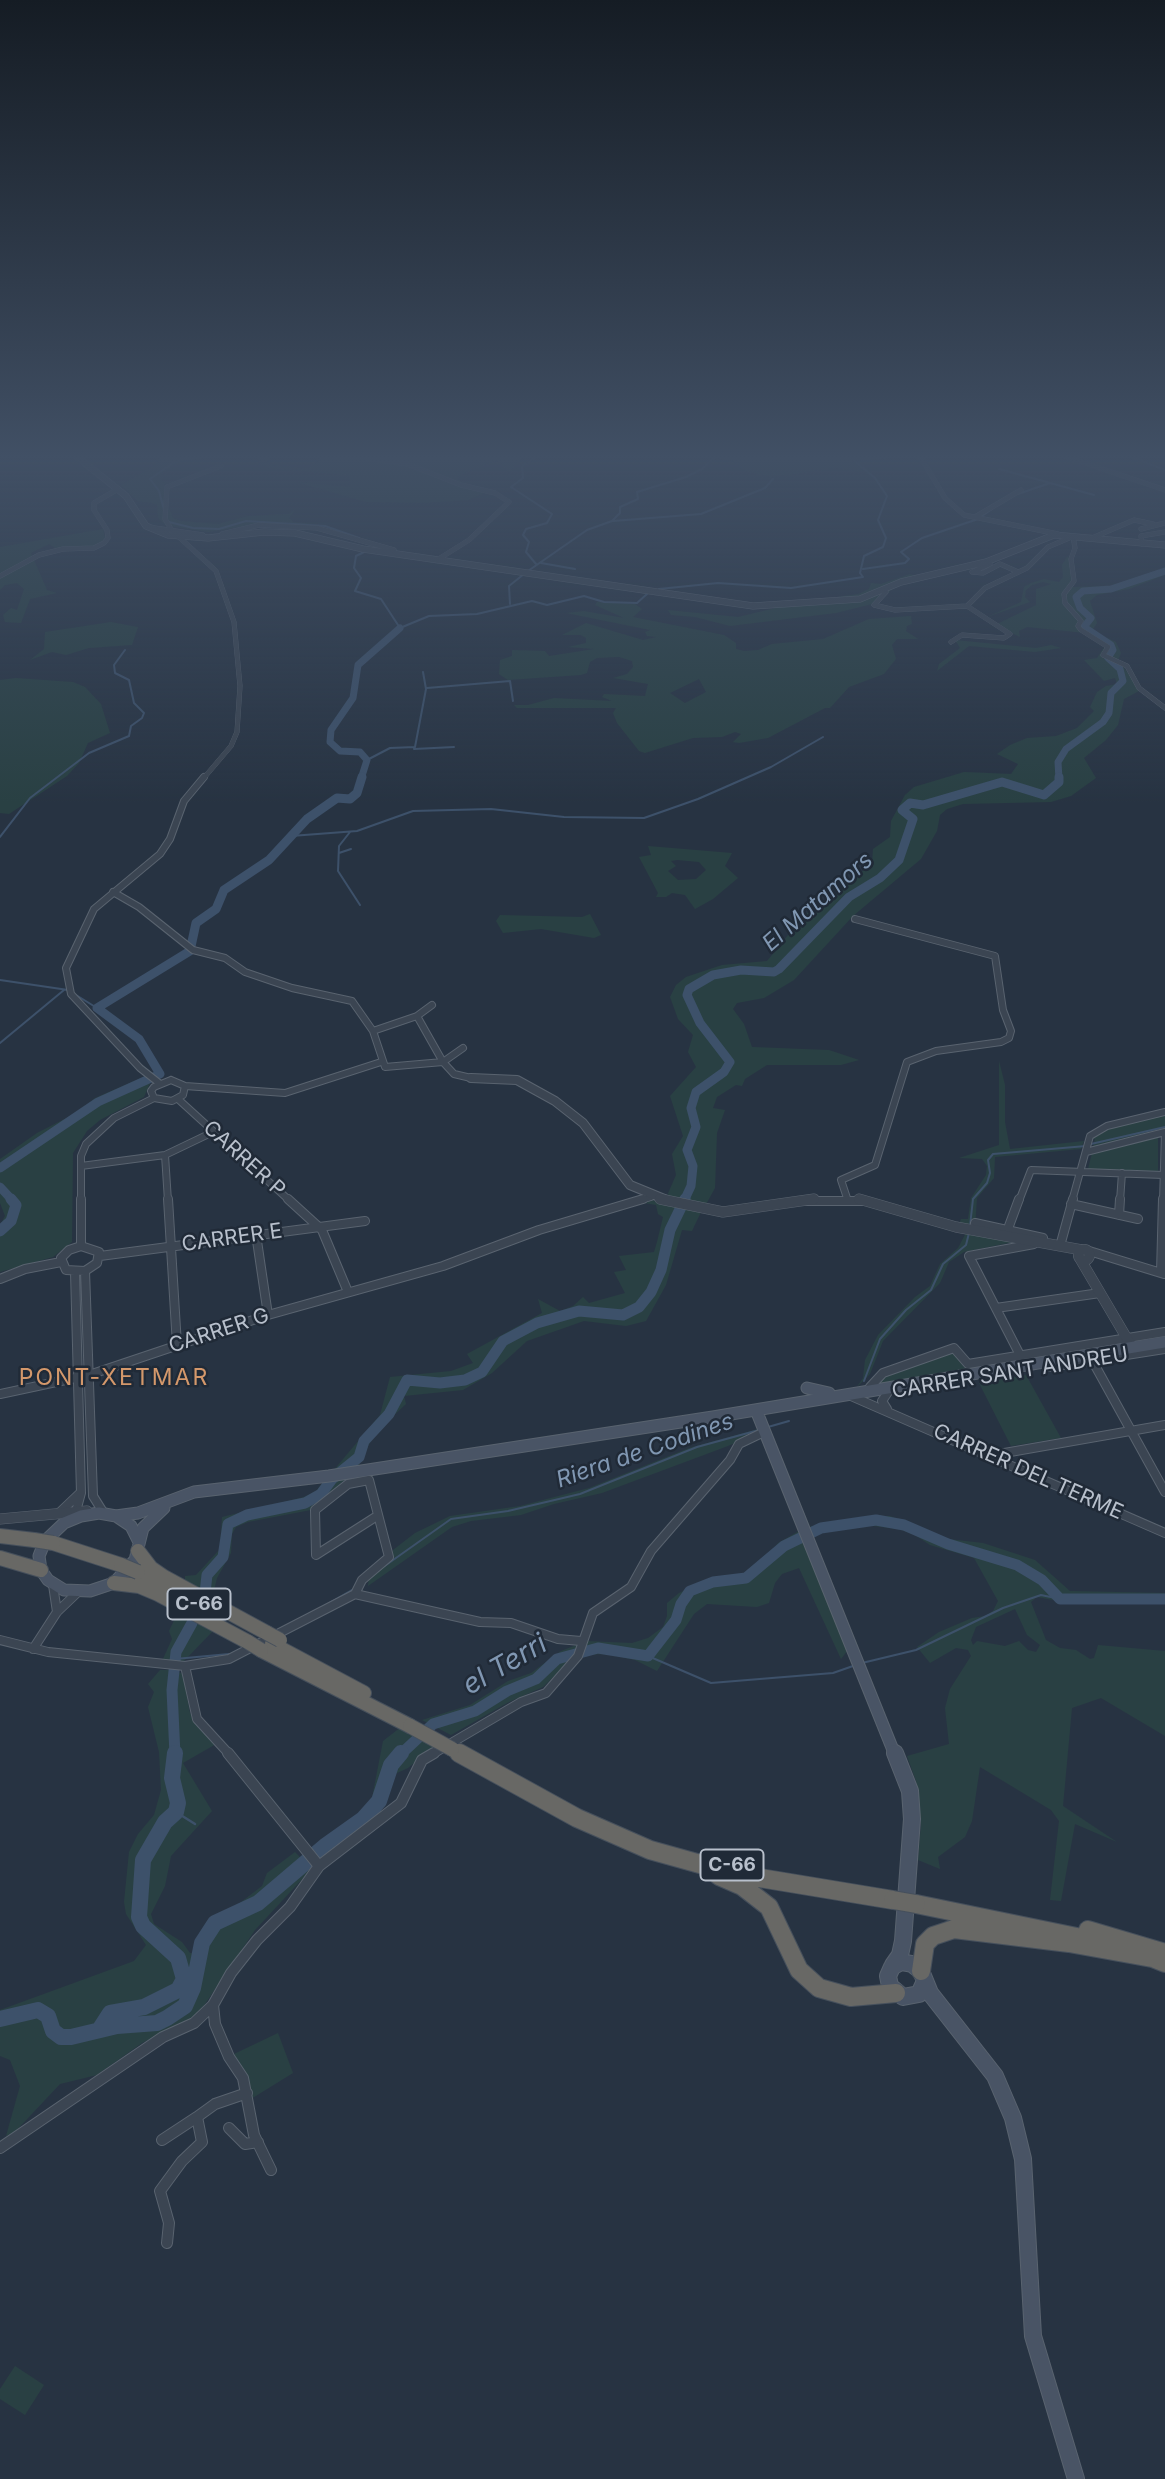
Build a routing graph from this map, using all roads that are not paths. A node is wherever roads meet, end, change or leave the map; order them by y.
1 (216, 572) edge
2 (516, 572) edge
3 (944, 572) edge
4 (1015, 572) edge
5 (1073, 572) edge
6 (883, 590) junction
7 (967, 606) junction
8 (951, 642) dead end
9 (1165, 708) edge
10 (113, 892) junction
11 (855, 919) dead end
12 (432, 1005) dead end
13 (417, 1016) junction
14 (373, 1031) junction
15 (463, 1048) dead end
16 (381, 1062) junction
17 (443, 1062) junction
18 (471, 1078) joint
19 (159, 1083) junction
20 (185, 1086) junction
21 (154, 1098) junction
22 (178, 1099) junction
23 (1165, 1112) edge
24 (213, 1132) junction
25 (1086, 1152) junction
26 (165, 1155) junction
27 (81, 1166) junction
28 (1080, 1171) junction
29 (1122, 1173) junction
30 (1163, 1175) junction
31 (637, 1189) junction
32 (654, 1198) junction
33 (847, 1198) junction
34 (632, 1202) junction
35 (1071, 1203) junction
36 (1164, 1203) edge
37 (1119, 1215) junction
38 (1138, 1220) dead end
39 (365, 1221) dead end
40 (318, 1227) junction
41 (1006, 1232) junction
42 (256, 1234) junction
43 (1163, 1235) edge
44 (1062, 1245) junction
45 (81, 1246) junction
46 (170, 1246) junction
47 (1085, 1254) junction
48 (100, 1256) junction
49 (61, 1262) junction
50 (85, 1271) junction
51 (75, 1272) junction
52 (1163, 1274) edge
53 (0, 1279) edge
54 (348, 1292) junction
55 (1100, 1293) junction
56 (996, 1308) junction
57 (268, 1315) junction
58 (1165, 1332) edge
59 (1165, 1342) edge
60 (1130, 1343) junction
61 (177, 1345) junction
62 (1165, 1349) edge
63 (1022, 1360) junction
64 (1092, 1360) junction
65 (89, 1375) junction
66 (80, 1377) junction
67 (870, 1387) junction
68 (887, 1389) junction
69 (810, 1393) junction
70 (0, 1394) edge
71 (851, 1396) junction
72 (786, 1402) junction
73 (891, 1411) junction
74 (701, 1414) junction
75 (757, 1415) junction
76 (1165, 1425) edge
77 (635, 1427) junction
78 (1131, 1431) junction
79 (1018, 1451) junction
80 (992, 1455) junction
81 (1014, 1465) junction
82 (369, 1475) junction
83 (310, 1478) junction
84 (1165, 1492) edge
85 (81, 1493) junction
86 (59, 1513) junction
87 (74, 1515) junction
88 (107, 1515) junction
89 (377, 1516) junction
90 (0, 1519) edge
91 (1165, 1533) edge
92 (0, 1538) edge
93 (33, 1542) joint
94 (52, 1545) joint
95 (138, 1546) junction
96 (0, 1558) edge
97 (41, 1570) junction
98 (118, 1572) junction
99 (137, 1574) joint
100 (53, 1585) junction
101 (78, 1592) junction
102 (355, 1594) junction
103 (57, 1612) junction
104 (0, 1640) edge
105 (264, 1641) junction
106 (581, 1641) junction
107 (33, 1648) junction
108 (183, 1665) junction
109 (414, 1724) junction
110 (455, 1747) junction
111 (690, 1863) junction
112 (319, 1866) junction
113 (894, 1897) junction
114 (903, 1941) junction
115 (1160, 1958) edge
116 (892, 1967) junction
117 (919, 1972) junction
118 (895, 1993) junction
119 (914, 1997) junction
120 (213, 2005) junction
121 (942, 2009) junction
122 (247, 2093) junction
123 (197, 2117) junction
124 (229, 2127) dead end
125 (162, 2140) dead end
126 (258, 2142) junction
127 (0, 2148) edge
128 (271, 2170) dead end
129 (167, 2243) dead end
130 (1076, 2479) edge

1 - 10 street
2 - 6 street
3 - 6 street
4 - 7 street
5 - 9 street
6 - 7 street
7 - 8 street
10 - 14 street
10 - 19 street
11 - 33 street
12 - 13 street
13 - 14 street
13 - 17 street
14 - 16 street
15 - 17 street
16 - 17 street
16 - 20 street
17 - 18 street
18 - 31 street
19 - 20 street
19 - 21 street
20 - 22 street
21 - 22 street
21 - 27 street
22 - 24 street, CARRER P
23 - 25 street
24 - 26 street
24 - 40 street, CARRER P
25 - 28 street
25 - 30 street
26 - 27 street
26 - 46 street
27 - 45 street
28 - 29 street
28 - 35 street
28 - 41 street
29 - 30 street
29 - 37 street
30 - 36 street
31 - 32 street
31 - 34 street
32 - 33 street
32 - 34 street, CARRER G
33 - 41 street
34 - 54 street, CARRER G
35 - 37 street
35 - 44 street
36 - 43 street
37 - 38 street
39 - 40 street, CARRER E
40 - 42 street, CARRER E
40 - 54 street, CARRER P
41 - 44 street
42 - 46 street, CARRER E
42 - 57 street
43 - 52 street
44 - 47 street
45 - 48 street
45 - 49 street
46 - 48 street, CARRER E
46 - 61 street
47 - 52 street
47 - 55 street
47 - 56 street
48 - 50 street
49 - 51 street
49 - 53 street
50 - 51 street
50 - 65 street
51 - 66 street
54 - 57 street, CARRER G
55 - 56 street
55 - 60 street
56 - 63 street
57 - 61 street, CARRER G
58 - 60 street
59 - 60 main road
60 - 63 main road
61 - 65 street, CARRER G
62 - 64 street, CARRER SANT ANDREU
63 - 67 street
63 - 68 main road
64 - 68 street, CARRER SANT ANDREU
64 - 78 street
65 - 66 street, CARRER G
65 - 88 street
66 - 70 street, CARRER G
66 - 85 street
67 - 68 main road
67 - 69 main road
68 - 71 main road
68 - 73 street
69 - 71 main road
69 - 72 main road
71 - 72 main road
71 - 73 street, CARRER DEL TERME
72 - 74 main road
72 - 75 main road
73 - 80 street, CARRER DEL TERME
74 - 75 main road
74 - 77 main road
75 - 77 main road
75 - 106 street
75 - 114 main road
76 - 78 street
77 - 82 main road
78 - 79 street
78 - 84 street
79 - 80 street
79 - 81 street
80 - 81 street, CARRER DEL TERME
81 - 91 street, CARRER DEL TERME
82 - 83 main road
82 - 89 street
82 - 89 street
83 - 88 main road
83 - 95 main road
85 - 86 street
85 - 87 street
86 - 87 street
86 - 90 street
87 - 88 main road
87 - 97 main road
88 - 95 main road
89 - 102 street
92 - 93 highway, C-66
93 - 94 highway, C-66, bridge
94 - 98 highway, C-66
95 - 98 main road
95 - 105 highway
96 - 97 highway
97 - 100 main road
98 - 99 highway, C-66, bridge
98 - 101 main road
98 - 105 highway
99 - 105 highway, C-66
100 - 101 main road
100 - 103 street
101 - 103 street
102 - 106 street
102 - 108 street
103 - 107 street
104 - 107 street
105 - 109 highway, C-66
105 - 109 highway
106 - 112 street
107 - 108 street
108 - 112 street
109 - 110 highway, bridge
110 - 111 highway, C-66
110 - 113 highway, C-66
111 - 113 highway, C-66
111 - 118 highway
112 - 120 street
113 - 115 highway, C-66, bridge
114 - 116 main road
114 - 117 main road
115 - 117 highway
116 - 117 main road
116 - 118 main road
117 - 119 main road
117 - 121 main road
118 - 119 main road
119 - 121 main road
120 - 122 street
120 - 127 street
121 - 130 main road
122 - 123 street
122 - 126 street
123 - 125 street
123 - 129 street
124 - 126 street
126 - 128 street

